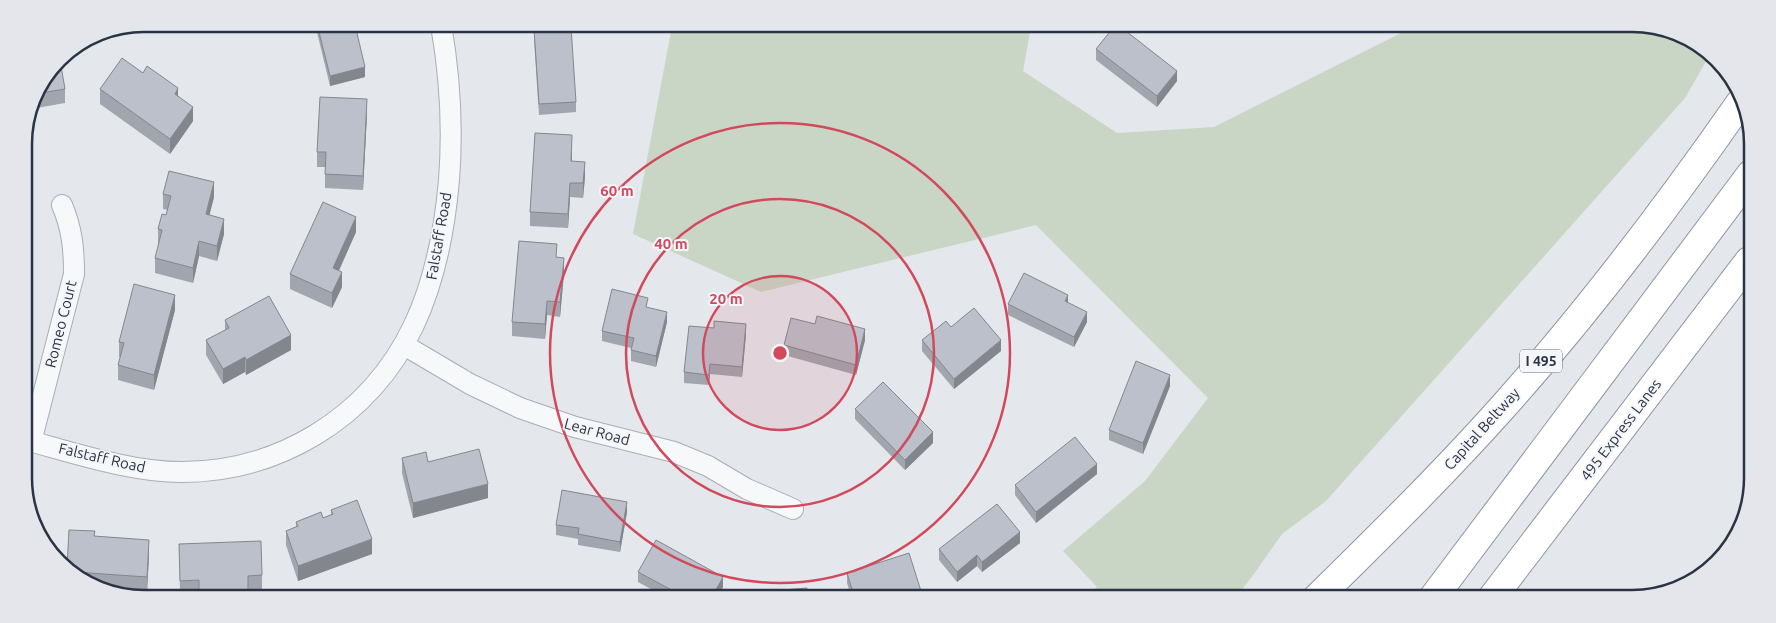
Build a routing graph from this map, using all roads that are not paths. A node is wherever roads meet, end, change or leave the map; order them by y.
1 (442, 33) edge
2 (1737, 107) edge
3 (1744, 182) edge
4 (62, 205) dead end
5 (1744, 268) edge
6 (404, 345) junction
7 (32, 426) edge
8 (32, 442) edge
9 (793, 508) dead end
10 (1325, 590) edge
11 (1439, 590) edge
12 (1498, 590) edge

1 - 6 street, Falstaff Road
2 - 10 highway, Capital Beltway / I 495
3 - 11 highway
4 - 7 street, Romeo Court
5 - 12 highway, 495 Express Lanes
6 - 8 street, Falstaff Road
6 - 9 street, Lear Road

